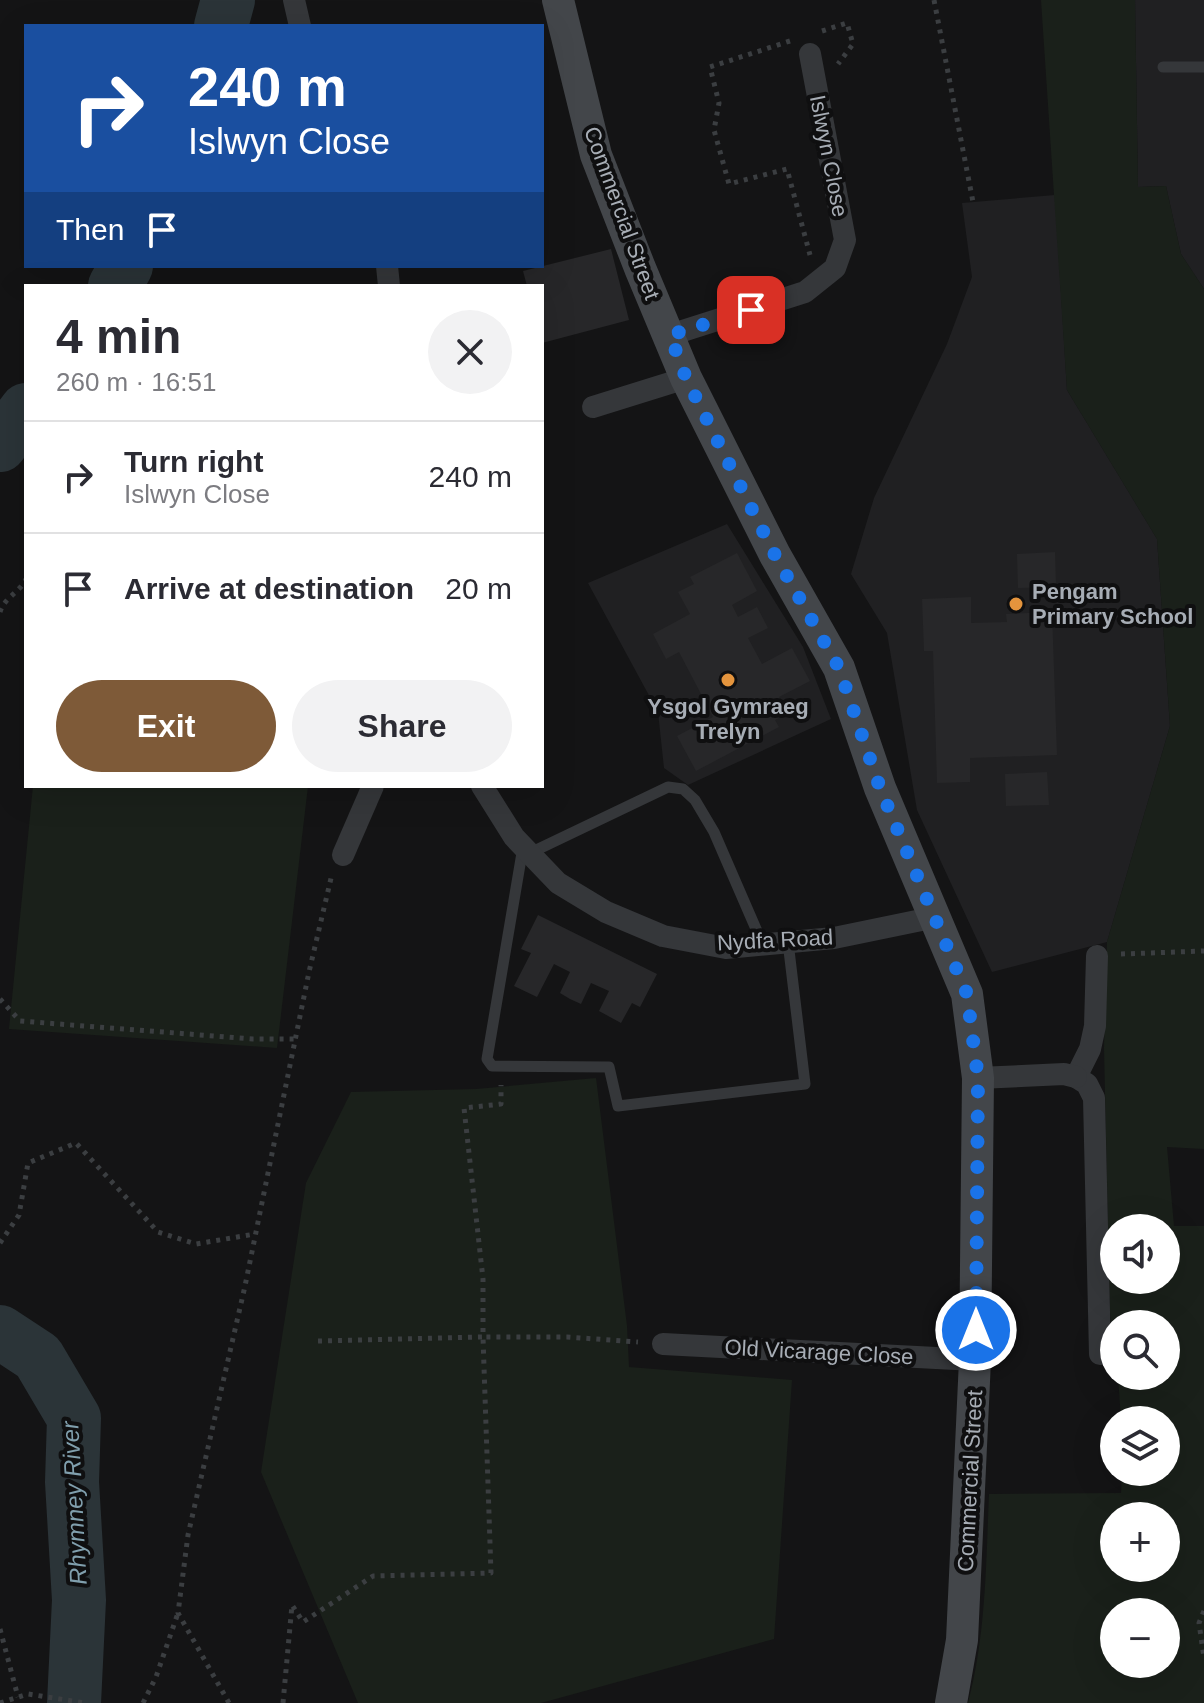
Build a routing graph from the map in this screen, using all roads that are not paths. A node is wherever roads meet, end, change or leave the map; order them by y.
1 (294, 0) edge
2 (558, 0) edge
3 (300, 24) edge
4 (810, 54) dead end
5 (1163, 67) dead end
6 (1204, 67) edge
7 (670, 335) junction
8 (686, 378) junction
9 (593, 407) dead end
10 (372, 788) edge
11 (483, 788) edge
12 (526, 850) junction
13 (343, 855) road end
14 (936, 917) junction
15 (788, 942) junction
16 (763, 945) junction
17 (1097, 956) road end
18 (1076, 1077) junction
19 (978, 1078) junction
20 (663, 1344) road end
21 (1100, 1354) dead end
22 (975, 1360) junction
23 (951, 1703) edge

1 - 3 street
2 - 7 main road, Commercial Street
4 - 7 street, Islwyn Close
5 - 6 lane
7 - 8 main road, Commercial Street
8 - 9 street
8 - 14 main road, Commercial Street
10 - 13 street
11 - 12 street, Nydfa Road
12 - 15 lane
12 - 16 street, Nydfa Road
12 - 16 lane
14 - 15 street, Nydfa Road
14 - 19 main road, Commercial Street
15 - 16 street, Nydfa Road
17 - 18 street
18 - 19 street
18 - 21 street
19 - 22 main road, Commercial Street
20 - 22 street, Old Vicarage Close
22 - 23 main road, Commercial Street

